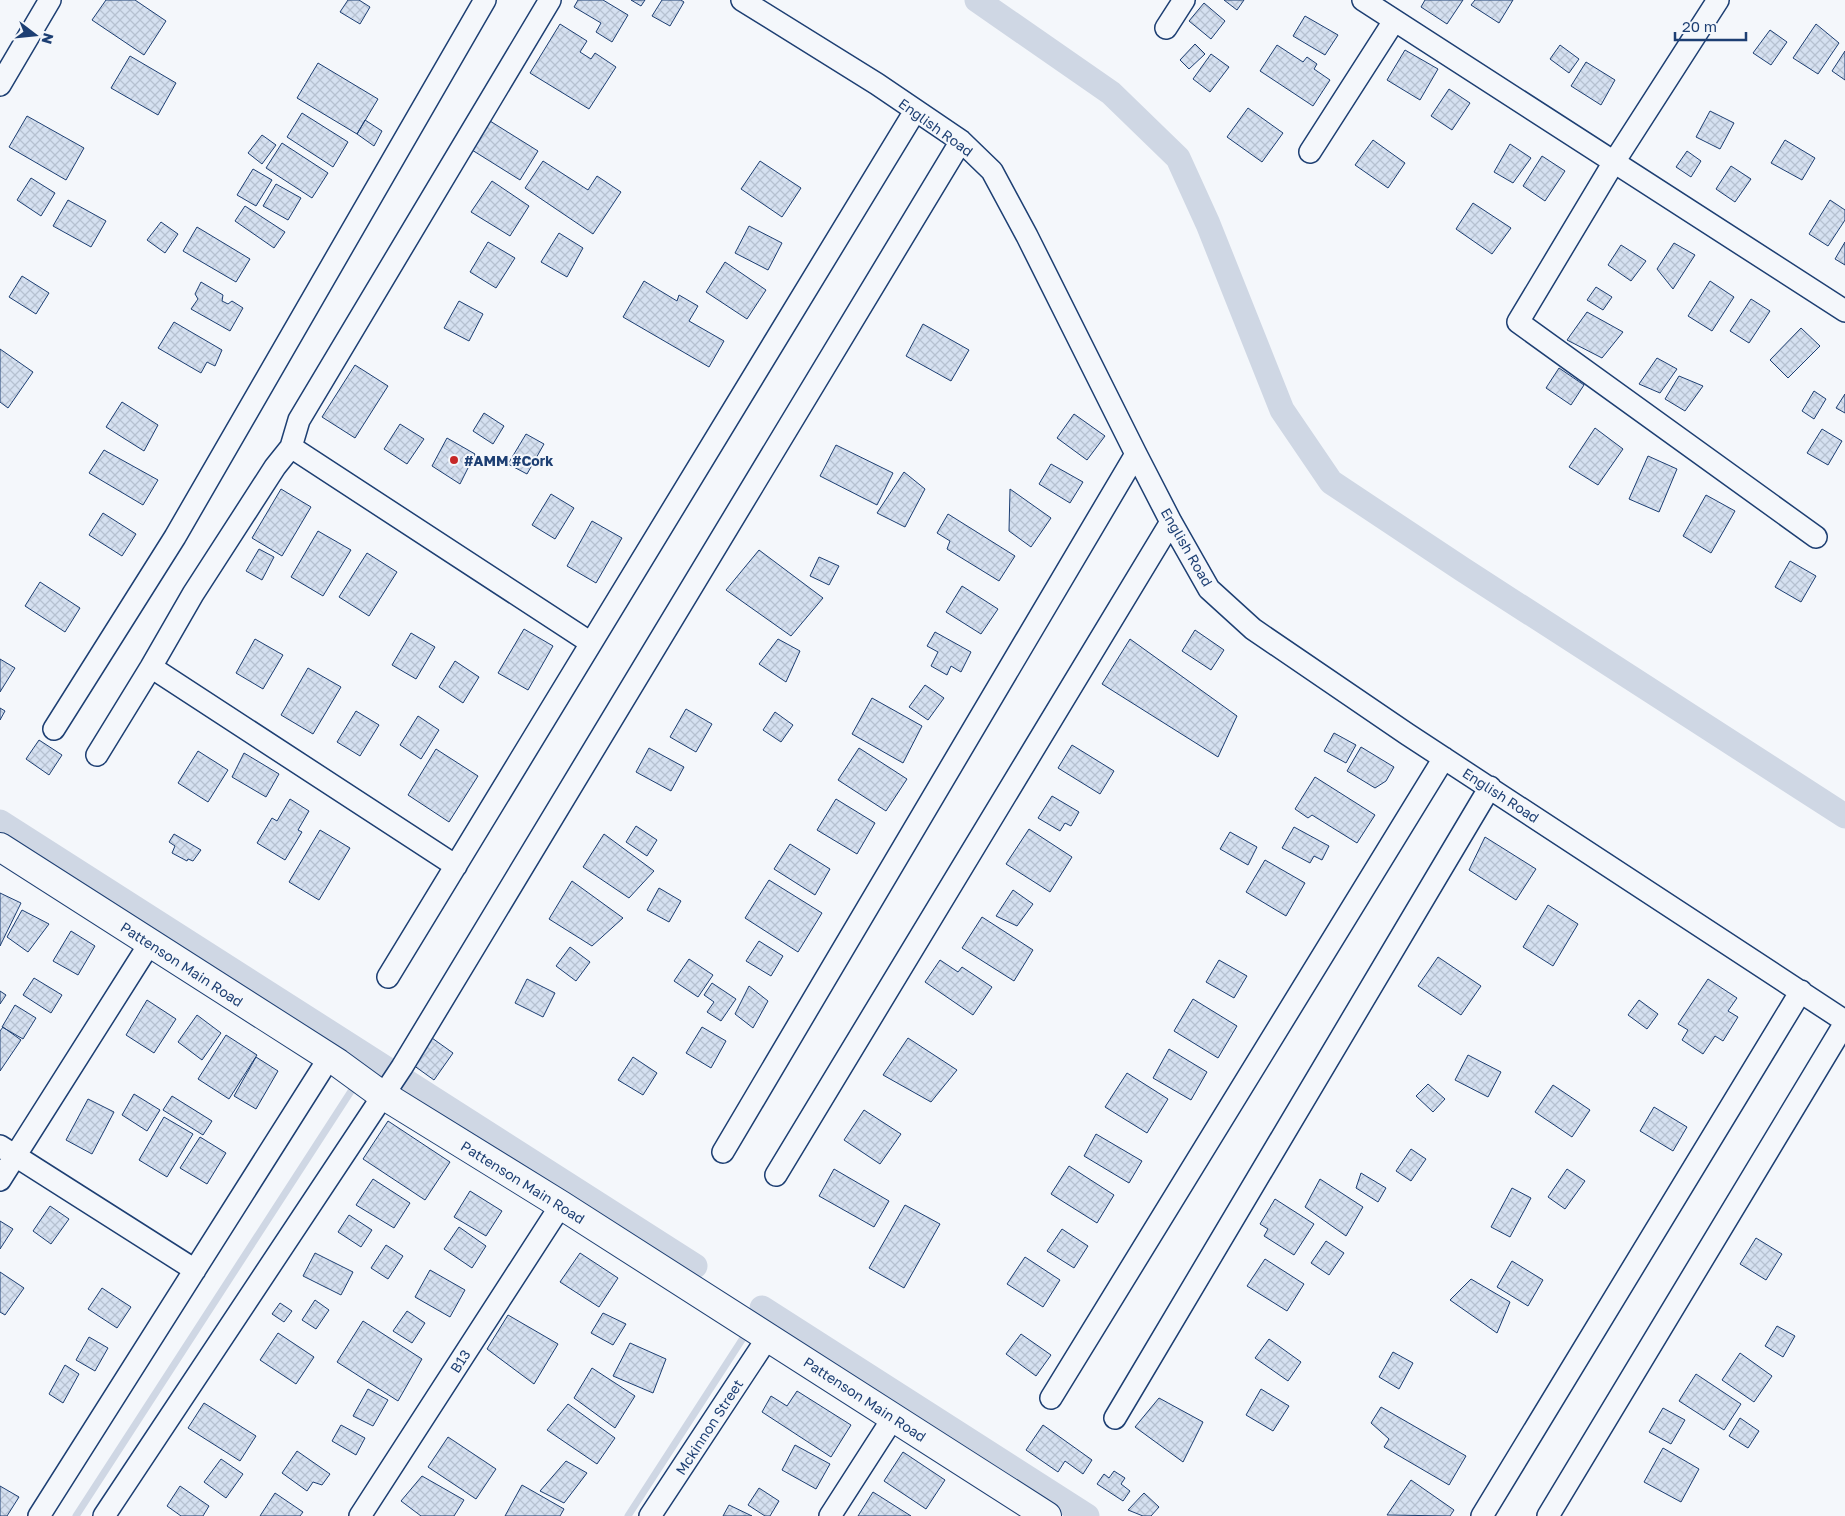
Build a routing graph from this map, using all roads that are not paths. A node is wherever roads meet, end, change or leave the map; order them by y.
1 (50, 0) edge
2 (485, 0) edge
3 (550, 0) edge
4 (742, 0) edge
5 (1184, 0) edge
6 (1362, 0) edge
7 (1718, 0) edge
8 (1394, 21) junction
9 (1166, 28) dead end
10 (2, 78) edge
11 (915, 111) junction
12 (961, 142) junction
13 (1310, 152) dead end
14 (1614, 162) junction
15 (1845, 311) edge
16 (291, 447) junction
17 (1136, 454) junction
18 (1171, 522) junction
19 (1816, 538) dead end
20 (591, 643) junction
21 (151, 667) junction
22 (54, 729) dead end
23 (97, 755) dead end
24 (1444, 758) junction
25 (1490, 787) junction
26 (0, 847) edge
27 (456, 866) junction
28 (150, 943) junction
29 (388, 977) dead end
30 (1800, 991) junction
31 (1845, 1022) edge
32 (336, 1062) junction
33 (382, 1092) junction
34 (8, 1151) edge
35 (723, 1152) dead end
36 (776, 1175) dead end
37 (0, 1180) edge
38 (561, 1205) junction
39 (195, 1270) junction
40 (768, 1337) junction
41 (1051, 1398) dead end
42 (894, 1418) junction
43 (1115, 1418) dead end
44 (39, 1516) edge
45 (104, 1516) edge
46 (360, 1516) edge
47 (650, 1516) edge
48 (830, 1516) edge
49 (1047, 1516) edge
50 (1482, 1516) edge
51 (1548, 1516) edge

1 - 10 street
2 - 22 street
3 - 16 street
4 - 11 street, English Road
5 - 9 street
6 - 8 street
7 - 14 street
8 - 13 street
8 - 14 street
11 - 12 street, English Road
11 - 20 street
12 - 17 street, English Road
12 - 33 street
14 - 15 street
14 - 19 street
16 - 20 street
16 - 21 street
17 - 18 street, English Road
17 - 35 street
18 - 24 street, English Road
18 - 36 street
20 - 27 street
21 - 23 street
21 - 27 street
24 - 25 street, English Road
24 - 41 street
25 - 30 street, English Road
25 - 43 street
26 - 28 street, Pattenson Main Road
27 - 29 street
28 - 32 street, Pattenson Main Road
28 - 34 street
30 - 31 street, English Road
30 - 50 street
31 - 51 street
32 - 33 street, Pattenson Main Road
32 - 39 street
33 - 38 street, Pattenson Main Road
33 - 45 street
34 - 37 street
34 - 39 street
38 - 40 street, Pattenson Main Road
38 - 46 street, B13
39 - 44 street
40 - 42 street, Pattenson Main Road
40 - 47 street, Mckinnon Street
42 - 48 street
42 - 49 street, Pattenson Main Road

